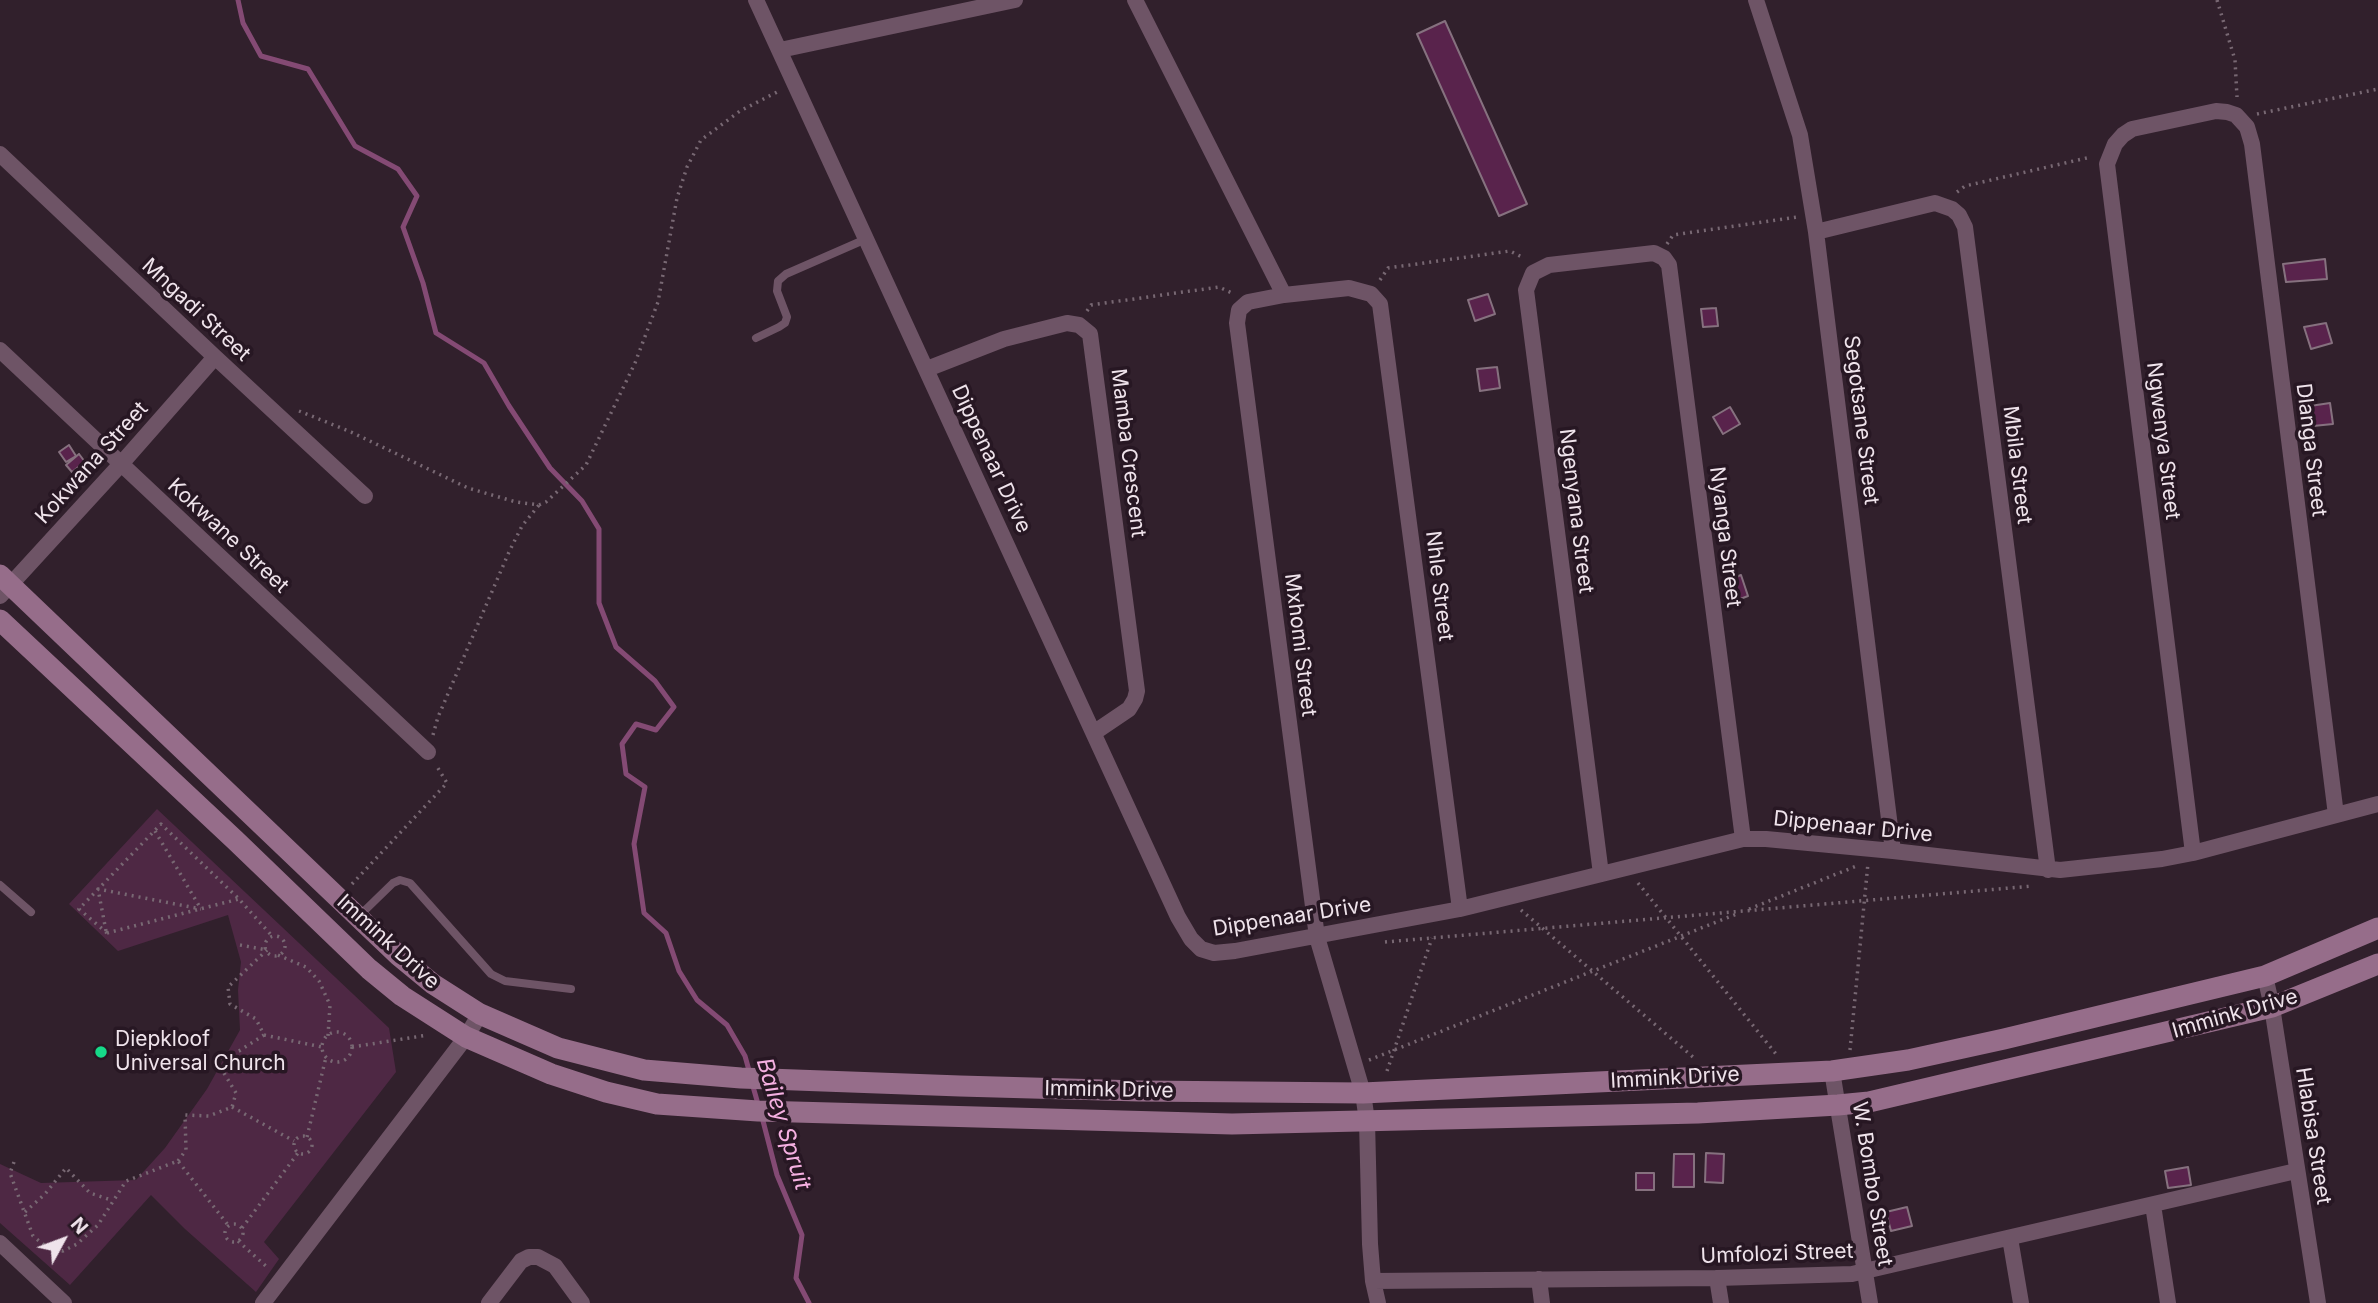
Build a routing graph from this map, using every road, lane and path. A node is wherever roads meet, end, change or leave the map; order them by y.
1 (756, 0) edge
2 (1015, 0) edge
3 (1135, 0) edge
4 (1756, 0) edge
5 (2217, 0) edge
6 (780, 50) junction
7 (795, 83) junction
8 (2378, 89) edge
9 (2237, 117) junction
10 (2110, 152) junction
11 (0, 154) edge
12 (1941, 204) junction
13 (1813, 215) junction
14 (1816, 232) junction
15 (866, 239) junction
16 (1654, 254) junction
17 (1542, 267) junction
18 (1371, 294) junction
19 (1284, 295) junction
20 (1248, 302) junction
21 (1079, 325) junction
22 (756, 338) dead end
23 (0, 350) edge
24 (215, 357) junction
25 (927, 369) junction
26 (267, 405) junction
27 (121, 464) junction
28 (365, 496) dead end
29 (539, 505) junction
30 (3, 585) edge
31 (0, 620) edge
32 (1095, 732) junction
33 (428, 752) junction
34 (2378, 804) edge
35 (2336, 815) junction
36 (155, 831) junction
37 (1743, 839) junction
38 (1893, 851) junction
39 (2193, 853) junction
40 (1625, 868) junction
41 (2048, 870) junction
42 (1601, 874) junction
43 (0, 885) edge
44 (98, 889) junction
45 (1513, 896) junction
46 (339, 898) junction
47 (239, 899) junction
48 (1864, 900) junction
49 (201, 909) junction
50 (1460, 909) junction
51 (1744, 911) junction
52 (31, 912) dead end
53 (1441, 913) junction
54 (358, 917) junction
55 (1666, 918) junction
56 (2378, 928) edge
57 (1541, 929) junction
58 (107, 933) junction
59 (272, 936) junction
60 (1680, 936) junction
61 (1317, 937) junction
62 (1433, 938) junction
63 (1383, 942) dead end
64 (240, 945) dead end
65 (267, 950) junction
66 (278, 955) junction
67 (2378, 964) edge
68 (1592, 972) junction
69 (2264, 976) junction
70 (571, 989) dead end
71 (2272, 1007) junction
72 (480, 1014) junction
73 (440, 1020) junction
74 (264, 1035) junction
75 (328, 1036) junction
76 (466, 1037) junction
77 (352, 1047) junction
78 (322, 1048) junction
79 (1395, 1050) junction
80 (326, 1057) junction
81 (1366, 1061) dead end
82 (1387, 1071) dead end
83 (1840, 1071) junction
84 (1791, 1073) junction
85 (1700, 1077) junction
86 (1363, 1093) junction
87 (1838, 1105) junction
88 (232, 1107) junction
89 (1367, 1121) junction
90 (307, 1137) junction
91 (295, 1141) junction
92 (298, 1153) junction
93 (178, 1161) junction
94 (14, 1162) dead end
95 (2296, 1171) junction
96 (112, 1200) junction
97 (2153, 1205) junction
98 (24, 1212) junction
99 (228, 1225) junction
100 (242, 1228) junction
101 (2010, 1238) junction
102 (238, 1241) junction
103 (0, 1243) edge
104 (1864, 1272) junction
105 (1717, 1278) junction
106 (281, 1279) junction
107 (1539, 1279) junction
108 (1373, 1281) junction
109 (64, 1303) edge
110 (263, 1303) edge
111 (489, 1303) edge
112 (582, 1303) edge
113 (1378, 1303) edge
114 (1542, 1303) edge
115 (1721, 1303) edge
116 (1870, 1303) edge
117 (2021, 1303) edge
118 (2168, 1303) edge
119 (2318, 1303) edge

1 - 6 street, Dippenaar Drive
2 - 6 street
3 - 19 street
4 - 13 street, Segotsane Street
5 - 9 path
6 - 7 street, Dippenaar Drive
7 - 15 street, Dippenaar Drive
7 - 29 path
8 - 9 path
9 - 10 street
9 - 35 street, Dlanga Street
10 - 12 path
10 - 39 street, Ngwenya Street
11 - 24 street, Mngadi Street
12 - 14 street
12 - 41 street, Mbila Street
13 - 14 street, Segotsane Street
13 - 16 path
14 - 38 street, Segotsane Street
15 - 22 lane
15 - 25 street, Dippenaar Drive
16 - 17 street
16 - 37 street, Nyanga Street
17 - 18 path
17 - 42 street, Ngenyana Street
18 - 19 street
18 - 50 street, Nhle Street
19 - 20 street
20 - 21 path
20 - 61 street, Mxhomi Street
21 - 25 street
21 - 32 street, Mamba Crescent
23 - 27 street, Kokwane Street
24 - 26 street, Mngadi Street
24 - 27 street, Kokwana Street
25 - 32 street, Dippenaar Drive
26 - 28 street, Mngadi Street
26 - 29 path
27 - 30 street, Kokwana Street
27 - 33 street, Kokwane Street
29 - 33 path
30 - 46 main road, Immink Drive
31 - 73 main road, Immink Drive
32 - 61 street, Dippenaar Drive
33 - 46 path
34 - 35 street, Dippenaar Drive
35 - 39 street, Dippenaar Drive
36 - 44 path
36 - 47 path
36 - 49 path
37 - 38 street, Dippenaar Drive
37 - 40 street, Dippenaar Drive
38 - 41 street, Dippenaar Drive
39 - 41 street, Dippenaar Drive
40 - 42 street, Dippenaar Drive
40 - 55 path
41 - 48 path
42 - 45 street, Dippenaar Drive
43 - 52 lane
44 - 49 path
44 - 58 path
44 - 58 path
45 - 50 street, Dippenaar Drive
45 - 57 path
46 - 54 main road, Immink Drive
47 - 49 path
47 - 59 path
48 - 51 path
48 - 51 path
48 - 83 path
49 - 58 path
50 - 53 street, Dippenaar Drive
51 - 55 path
51 - 60 path
53 - 61 street, Dippenaar Drive
53 - 62 path
54 - 70 lane
54 - 72 main road, Immink Drive
55 - 57 path
55 - 60 path
56 - 69 main road, Immink Drive
57 - 62 path
57 - 68 path
59 - 65 path
59 - 66 path
60 - 68 path
60 - 84 path
61 - 86 street, Mxhomi Street
62 - 63 path
62 - 79 path
64 - 65 path
65 - 66 path
65 - 74 path
66 - 75 path
67 - 71 main road, Immink Drive
68 - 79 path
68 - 85 path
69 - 71 street, Hlabisa Street
69 - 83 main road, Immink Drive
71 - 87 main road, Immink Drive
71 - 95 street, Hlabisa Street
72 - 76 street
72 - 86 main road, Immink Drive
73 - 76 main road, Immink Drive
73 - 77 path
74 - 78 path
74 - 88 path
75 - 77 path
75 - 78 path
76 - 89 main road, Immink Drive
76 - 106 street
77 - 80 path
78 - 80 path
79 - 81 path
79 - 82 path
80 - 90 path
83 - 84 main road, Immink Drive
83 - 87 street, W. Bombo Street
84 - 85 main road, Immink Drive
85 - 86 main road, Immink Drive
86 - 89 street, Mxhomi Street
87 - 89 main road, Immink Drive
87 - 104 street, W. Bombo Street
88 - 91 path
88 - 93 path
89 - 108 street, Mxhomi Street
90 - 91 path
90 - 92 path
91 - 92 path
92 - 100 path
93 - 96 path
93 - 99 path
94 - 98 path
95 - 97 street, Umfolozi Street
95 - 119 street, Hlabisa Street
96 - 98 path
96 - 98 path
97 - 101 street, Umfolozi Street
97 - 118 street
99 - 100 path
99 - 102 path
100 - 102 path
101 - 104 street, Umfolozi Street
101 - 117 street
102 - 106 path
103 - 109 street
104 - 105 street, Umfolozi Street
104 - 116 street, W. Bombo Street
105 - 107 street, Umfolozi Street
105 - 115 street
106 - 110 street
107 - 108 street, Umfolozi Street
107 - 114 street
108 - 113 street, Mxhomi Street
111 - 112 street

